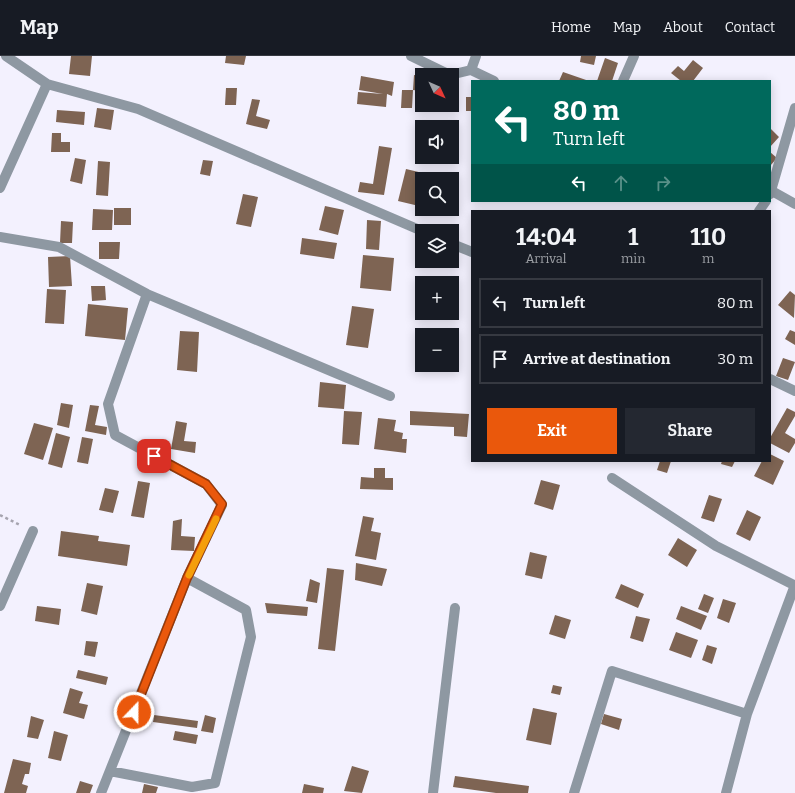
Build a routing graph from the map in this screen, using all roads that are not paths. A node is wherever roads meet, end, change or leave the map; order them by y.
1 (6, 56) edge
2 (411, 56) edge
3 (476, 56) edge
4 (634, 56) edge
5 (471, 70) junction
6 (492, 80) edge
7 (623, 80) edge
8 (47, 84) junction
9 (795, 108) edge
10 (0, 188) edge
11 (771, 192) edge
12 (795, 204) edge
13 (415, 228) edge
14 (0, 237) edge
15 (459, 247) edge
16 (471, 252) edge
17 (146, 294) junction
18 (771, 380) edge
19 (795, 390) edge
20 (390, 396) dead end
21 (612, 478) dead end
22 (33, 531) road end
23 (187, 578) junction
24 (795, 585) edge
25 (0, 606) edge
26 (455, 608) dead end
27 (747, 714) junction
28 (110, 771) junction
29 (101, 793) edge
30 (433, 793) edge
31 (574, 793) edge
32 (726, 793) edge

1 - 8 street
2 - 5 street
3 - 5 street
4 - 7 street
5 - 6 street
8 - 10 street
8 - 13 street
9 - 11 street
11 - 12 street
14 - 17 street
15 - 16 street
17 - 20 street
17 - 23 street
18 - 19 street
21 - 24 street
22 - 25 street
23 - 28 street
23 - 28 street
24 - 27 street
26 - 30 street
27 - 31 street
27 - 32 street
28 - 29 street

